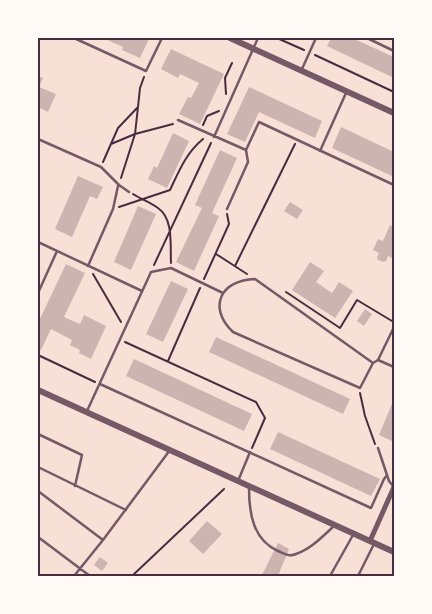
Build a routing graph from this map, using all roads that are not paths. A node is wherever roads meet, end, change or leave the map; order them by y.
1 (74, 38) edge
2 (162, 38) edge
3 (230, 38) edge
4 (258, 38) edge
5 (316, 38) edge
6 (368, 38) edge
7 (254, 48) junction
8 (394, 50) edge
9 (301, 70) junction
10 (347, 91) junction
11 (394, 113) edge
12 (178, 120) road end
13 (214, 137) junction
14 (38, 139) edge
15 (246, 150) junction
16 (320, 151) junction
17 (119, 185) junction
18 (394, 185) edge
19 (129, 192) road end
20 (227, 209) road end
21 (38, 242) edge
22 (57, 251) junction
23 (88, 266) junction
24 (142, 292) junction
25 (38, 293) edge
26 (223, 293) junction
27 (394, 327) edge
28 (378, 360) junction
29 (373, 363) junction
30 (394, 367) edge
31 (100, 384) junction
32 (38, 390) edge
33 (86, 412) junction
34 (38, 434) edge
35 (378, 448) road end
36 (170, 450) junction
37 (250, 452) junction
38 (38, 467) edge
39 (387, 476) junction
40 (237, 481) junction
41 (75, 486) junction
42 (249, 486) junction
43 (394, 487) edge
44 (38, 491) edge
45 (126, 510) junction
46 (334, 525) junction
47 (354, 534) junction
48 (38, 536) edge
49 (103, 540) junction
50 (372, 542) junction
51 (394, 552) edge
52 (80, 569) junction
53 (74, 576) edge
54 (90, 576) edge
55 (330, 576) edge
56 (358, 576) edge

1 - 2 lane
3 - 7 street
4 - 7 lane
5 - 9 lane
6 - 8 lane
7 - 9 street
7 - 13 lane
9 - 10 street
10 - 11 street
10 - 16 lane
12 - 13 lane
13 - 15 lane
14 - 17 lane
15 - 16 lane
15 - 20 lane
16 - 18 lane
17 - 19 lane
17 - 23 lane
21 - 22 lane
22 - 23 lane
22 - 25 lane
23 - 24 lane
24 - 26 lane
24 - 31 lane
26 - 29 lane
26 - 29 lane
27 - 28 lane
28 - 29 lane
28 - 30 lane
31 - 33 lane
31 - 37 lane
32 - 33 street
33 - 36 street
34 - 41 lane
35 - 39 lane
36 - 40 street
36 - 45 lane
37 - 39 lane
37 - 40 lane
38 - 41 lane
39 - 43 lane
40 - 42 street
41 - 45 lane
42 - 46 street
42 - 46 lane
43 - 50 street
44 - 49 lane
45 - 49 lane
46 - 47 street
47 - 50 street
47 - 55 lane
48 - 52 lane
49 - 52 lane
50 - 51 street
50 - 56 lane
52 - 53 lane
52 - 54 lane

